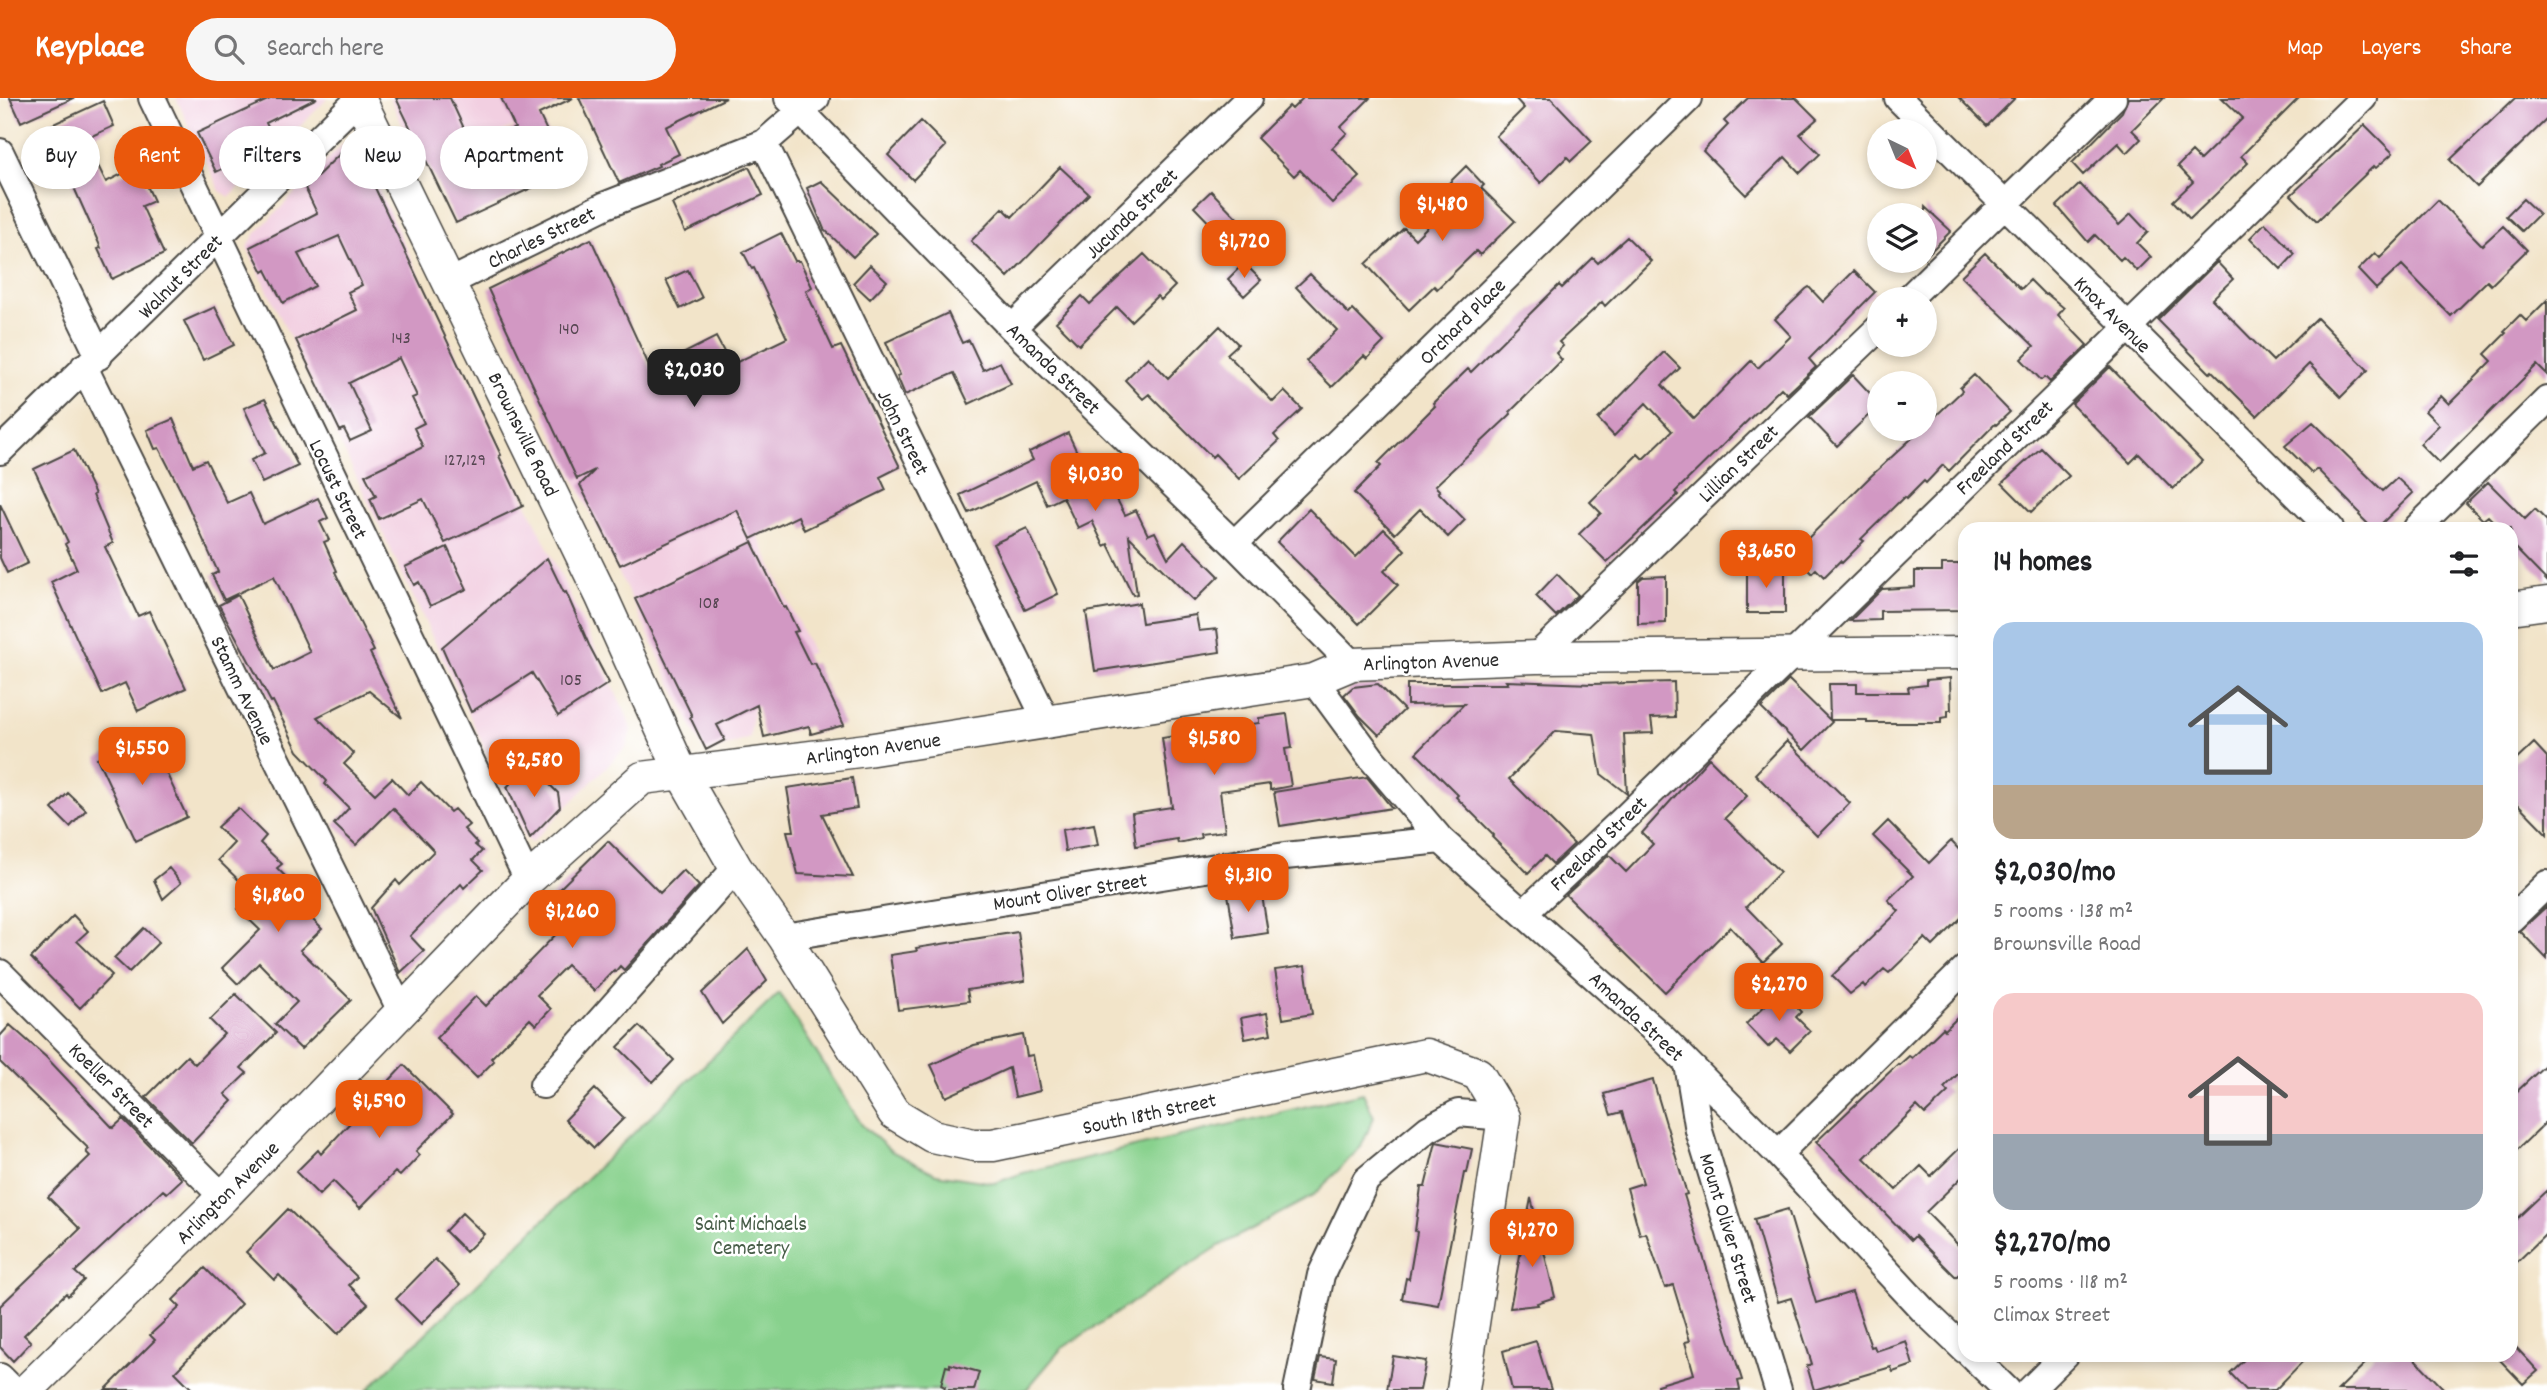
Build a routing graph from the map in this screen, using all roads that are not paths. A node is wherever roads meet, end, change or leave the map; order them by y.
1 (152, 98) edge
2 (359, 98) edge
3 (1249, 98) edge
4 (1689, 98) edge
5 (1898, 98) edge
6 (2113, 98) edge
7 (2363, 98) edge
8 (802, 102) edge
9 (764, 143) junction
10 (0, 152) edge
11 (2005, 206) junction
12 (218, 238) junction
13 (450, 282) junction
14 (1921, 287) edge
15 (2127, 327) junction
16 (1012, 328) junction
17 (1867, 339) edge
18 (91, 361) junction
19 (2547, 400) edge
20 (0, 451) edge
21 (2324, 522) edge
22 (2423, 522) edge
23 (1234, 544) junction
24 (2547, 603) edge
25 (2518, 607) edge
26 (1794, 653) junction
27 (1958, 653) edge
28 (1536, 657) junction
29 (1352, 664) junction
30 (1314, 680) junction
31 (1046, 720) junction
32 (682, 774) junction
33 (1441, 840) junction
34 (736, 868) junction
35 (528, 880) junction
36 (2547, 884) edge
37 (2518, 912) edge
38 (1524, 913) junction
39 (783, 937) junction
40 (0, 973) edge
41 (1958, 976) edge
42 (402, 1013) junction
43 (1688, 1064) junction
44 (543, 1085) dead end
45 (1504, 1117) junction
46 (1778, 1154) junction
47 (223, 1197) junction
48 (1958, 1343) edge
49 (1978, 1362) edge
50 (2058, 1362) edge
51 (0, 1377) edge
52 (13, 1390) edge
53 (27, 1390) edge
54 (1297, 1390) edge
55 (1462, 1390) edge
56 (1778, 1390) edge
57 (2007, 1390) edge
58 (2030, 1390) edge

1 - 12 street, Locust Street
2 - 12 street, Walnut Street
2 - 13 main road, Brownsville Road
3 - 16 street, Jucunda Street
4 - 23 street, Orchard Place
5 - 11 street, Knox Avenue
6 - 11 street
7 - 15 street, Freeland Street
8 - 9 street, Charles Street
8 - 16 street, Amanda Street
9 - 13 street, Charles Street
9 - 31 street, John Street
10 - 18 street, Stamm Avenue
11 - 14 street
11 - 15 street, Knox Avenue
12 - 18 street, Walnut Street
12 - 35 street, Locust Street
13 - 32 main road, Brownsville Road
15 - 21 street, Knox Avenue
15 - 26 street, Freeland Street
16 - 23 street, Amanda Street
17 - 28 street, Lillian Street
18 - 20 street, Walnut Street
18 - 42 street, Stamm Avenue
19 - 22 street
23 - 29 street, Amanda Street
24 - 25 main road
26 - 27 main road, Arlington Avenue
26 - 28 main road, Arlington Avenue
26 - 38 street, Freeland Street
28 - 29 main road, Arlington Avenue
29 - 30 main road, Arlington Avenue
30 - 31 main road, Arlington Avenue
30 - 33 street, Amanda Street
31 - 32 main road, Arlington Avenue
32 - 34 main road, South 18th Street
32 - 35 main road, Arlington Avenue
33 - 38 street, Amanda Street
33 - 39 street, Mount Oliver Street
34 - 39 main road, South 18th Street
34 - 44 street
35 - 42 main road, Arlington Avenue
36 - 37 street
38 - 43 street, Amanda Street
39 - 45 main road, South 18th Street
40 - 47 street, Koeller Street
41 - 46 street
42 - 47 main road, Arlington Avenue
43 - 46 street, Amanda Street
43 - 56 street, Mount Oliver Street
45 - 54 street
45 - 55 main road
46 - 48 street, Amanda Street
47 - 53 main road, Arlington Avenue
49 - 57 street
50 - 58 street
51 - 52 street

